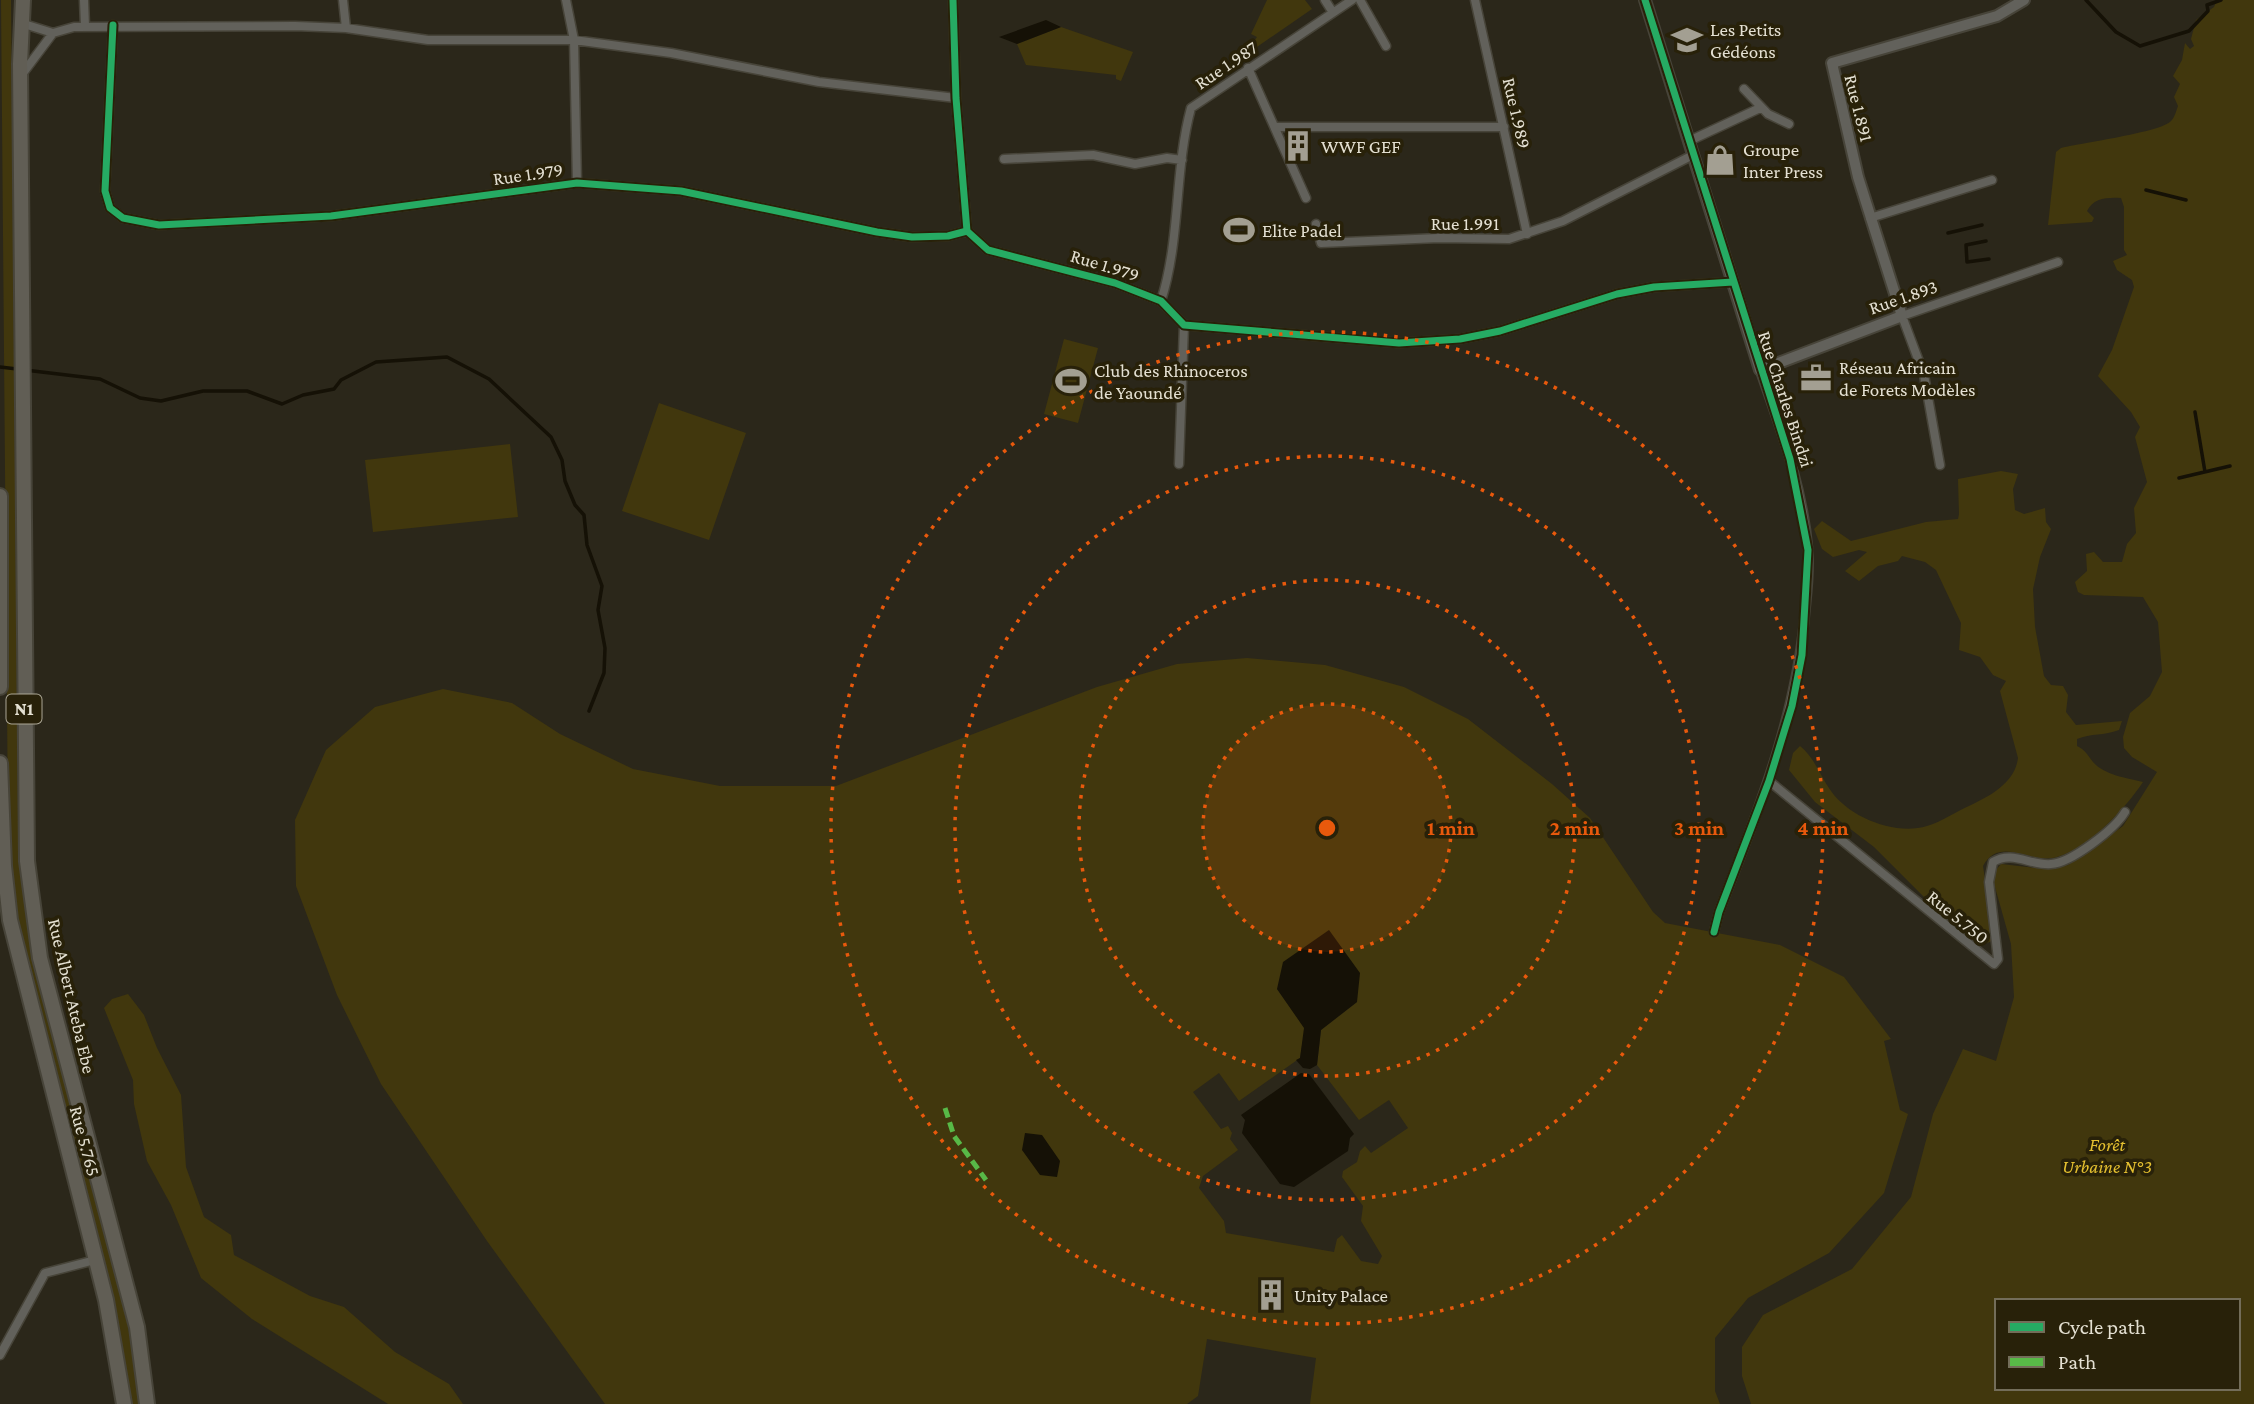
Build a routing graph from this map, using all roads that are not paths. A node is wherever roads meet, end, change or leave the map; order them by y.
1 (23, 0) edge
2 (84, 0) edge
3 (343, 0) edge
4 (566, 0) edge
5 (953, 0) edge
6 (1325, 0) edge
7 (1352, 0) edge
8 (1360, 0) edge
9 (1475, 0) edge
10 (1645, 0) edge
11 (2024, 0) edge
12 (1332, 11) junction
13 (24, 24) junction
14 (113, 25) junction
15 (85, 26) junction
16 (345, 28) junction
17 (53, 33) junction
18 (574, 40) junction
19 (1387, 46) dead end
20 (1248, 68) junction
21 (21, 77) junction
22 (1744, 89) dead end
23 (956, 98) junction
24 (1760, 108) junction
25 (1788, 124) dead end
26 (1275, 127) junction
27 (1504, 127) junction
28 (1689, 141) junction
29 (1693, 155) junction
30 (1004, 159) dead end
31 (1182, 160) junction
32 (1992, 180) dead end
33 (577, 183) junction
34 (1306, 198) dead end
35 (1870, 218) junction
36 (1317, 224) dead end
37 (967, 231) junction
38 (1527, 234) junction
39 (2058, 261) dead end
40 (1733, 282) junction
41 (1161, 301) junction
42 (1902, 316) junction
43 (1184, 325) junction
44 (1760, 370) junction
45 (1179, 464) dead end
46 (1940, 465) dead end
47 (0, 496) edge
48 (0, 519) edge
49 (0, 646) edge
50 (0, 687) edge
51 (0, 763) edge
52 (1769, 781) junction
53 (2125, 811) dead end
54 (1714, 933) dead end
55 (95, 1260) junction
56 (0, 1355) edge
57 (124, 1404) edge
58 (147, 1404) edge

1 - 13 highway, Rue Albert Ateba Ebe / N1
2 - 15 street
3 - 16 street
4 - 18 street
5 - 23 street
6 - 12 street
7 - 12 street, Rue 1.987
8 - 19 street
9 - 27 street, Rue 1.989
10 - 28 street, Rue Charles Bindzi
11 - 35 street, Rue 1.891
12 - 20 street, Rue 1.987
13 - 17 street
13 - 21 highway, Rue Albert Ateba Ebe / N1
14 - 15 street
14 - 16 street
14 - 33 street, Rue 1.979
15 - 17 street
16 - 18 street
17 - 21 street
18 - 23 street
18 - 33 street
20 - 26 street
20 - 31 street, Rue 1.987
21 - 58 highway, Rue Albert Ateba Ebe / N1
22 - 24 street
23 - 37 street
24 - 25 street
24 - 28 street
26 - 27 street
26 - 34 street
27 - 38 street, Rue 1.989
28 - 29 street, Rue Charles Bindzi
29 - 38 street, Rue 1.991
29 - 40 street, Rue Charles Bindzi
30 - 31 street
31 - 41 street, Rue 1.987
32 - 35 street
33 - 37 street, Rue 1.979
35 - 42 street, Rue 1.891
36 - 38 street, Rue 1.991
37 - 41 street, Rue 1.979
39 - 42 street, Rue 1.893
40 - 43 street
40 - 44 street, Rue Charles Bindzi
41 - 43 street
42 - 44 street, Rue 1.893
42 - 46 street
43 - 45 street
44 - 52 street, Rue Charles Bindzi
47 - 48 highway, N1
48 - 49 highway, N1
49 - 50 highway, N1
51 - 55 highway, Rue 5.765
52 - 53 street, Rue 5.750
52 - 54 street, Rue Charles Bindzi
55 - 56 street
55 - 57 highway, Rue 5.765

